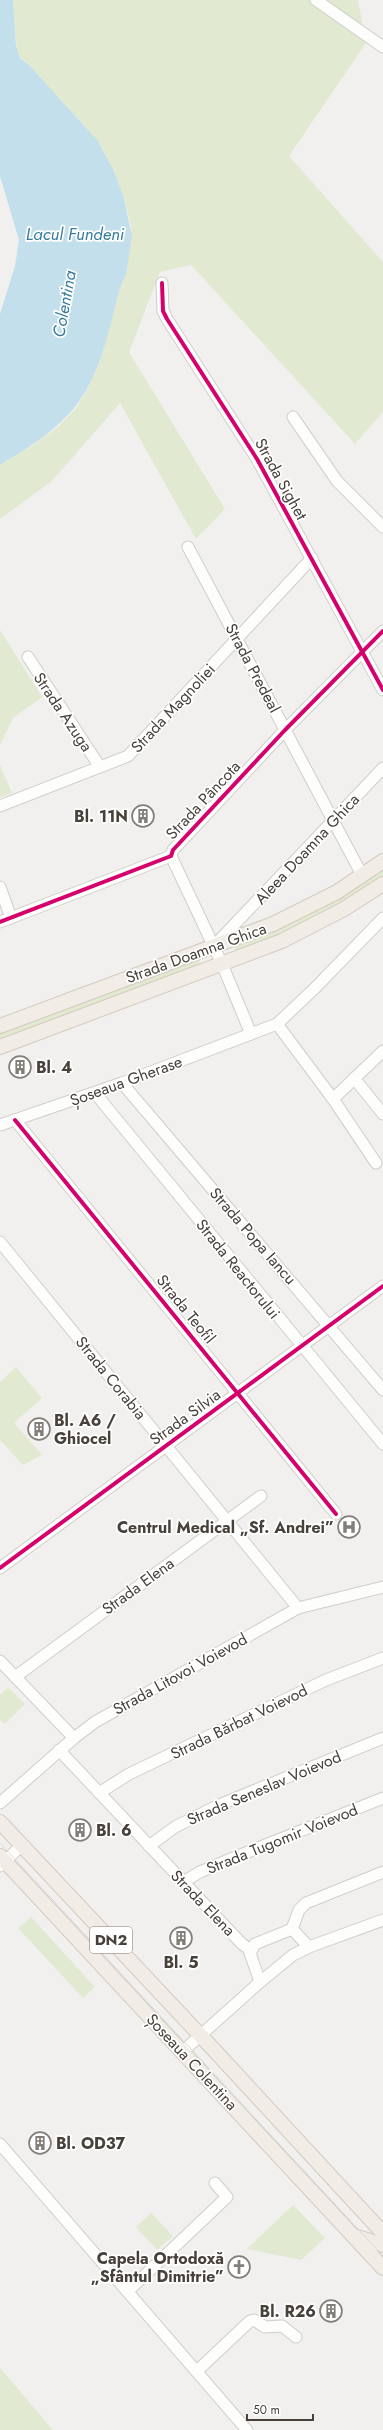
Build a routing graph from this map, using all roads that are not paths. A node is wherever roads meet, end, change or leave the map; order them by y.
1 (316, 0) edge
2 (383, 47) edge
3 (162, 283) dead end
4 (293, 417) dead end
5 (383, 526) edge
6 (188, 547) dead end
7 (312, 558) junction
8 (383, 631) edge
9 (238, 637) junction
10 (362, 652) junction
11 (28, 657) dead end
12 (383, 690) edge
13 (285, 730) junction
14 (100, 767) junction
15 (383, 768) edge
16 (0, 806) edge
17 (333, 821) junction
18 (170, 856) junction
19 (383, 861) edge
20 (362, 875) junction
21 (383, 884) edge
22 (0, 887) edge
23 (11, 918) junction
24 (383, 918) edge
25 (0, 922) edge
26 (213, 947) junction
27 (222, 964) junction
28 (277, 1024) junction
29 (0, 1026) edge
30 (251, 1034) junction
31 (0, 1047) edge
32 (383, 1051) edge
33 (354, 1078) junction
34 (122, 1083) junction
35 (95, 1093) junction
36 (333, 1099) junction
37 (383, 1114) edge
38 (15, 1120) junction
39 (0, 1125) edge
40 (376, 1163) dead end
41 (0, 1242) edge
42 (383, 1286) edge
43 (329, 1325) junction
44 (301, 1346) junction
45 (383, 1390) edge
46 (239, 1392) junction
47 (383, 1444) edge
48 (166, 1445) junction
49 (261, 1496) dead end
50 (336, 1514) dead end
51 (228, 1520) junction
52 (0, 1568) edge
53 (383, 1587) edge
54 (298, 1608) junction
55 (383, 1658) edge
56 (0, 1661) edge
57 (15, 1676) junction
58 (74, 1738) junction
59 (383, 1738) edge
60 (59, 1750) junction
61 (99, 1793) junction
62 (383, 1798) edge
63 (0, 1803) edge
64 (0, 1822) edge
65 (22, 1845) junction
66 (149, 1846) junction
67 (2, 1861) edge
68 (383, 1872) edge
69 (183, 1882) junction
70 (383, 1920) edge
71 (292, 1928) junction
72 (309, 1947) junction
73 (250, 1950) junction
74 (260, 1982) junction
75 (191, 2044) junction
76 (0, 2144) edge
77 (215, 2182) dead end
78 (370, 2219) junction
79 (383, 2226) edge
80 (348, 2231) junction
81 (383, 2233) edge
82 (383, 2245) edge
83 (383, 2268) edge
84 (128, 2291) junction
85 (296, 2337) dead end
86 (197, 2370) junction
87 (247, 2430) edge

1 - 2 street
3 - 7 street, Strada Sighet
4 - 5 street
6 - 9 street, Strada Predeal
7 - 9 street, Strada Magnoliei
7 - 10 street, Strada Sighet
8 - 10 street, Strada Pâncota
9 - 13 street, Strada Predeal
9 - 14 street, Strada Magnoliei
10 - 12 street, Strada Sighet
10 - 13 street, Strada Pâncota
11 - 14 street, Strada Azuga
13 - 17 street, Strada Predeal
13 - 18 street, Strada Pâncota
14 - 16 street, Strada Magnoliei
15 - 17 street, Aleea Doamna Ghica
17 - 20 street, Strada Predeal
17 - 26 street, Aleea Doamna Ghica
18 - 23 street, Strada Pâncota
18 - 26 street
19 - 20 main road, Strada Doamna Ghica
20 - 26 main road, Strada Doamna Ghica
21 - 27 main road, Strada Doamna Ghica
22 - 23 street
23 - 25 street, Strada Pâncota
24 - 28 street, Șoseaua Gherase
26 - 27 street
26 - 29 main road, Strada Doamna Ghica
27 - 30 street
27 - 31 main road, Strada Doamna Ghica
28 - 30 street, Șoseaua Gherase
28 - 36 street
30 - 34 street, Șoseaua Gherase
32 - 33 street
33 - 36 street
33 - 37 street
34 - 35 street, Șoseaua Gherase
34 - 43 street, Strada Popa Iancu
35 - 38 street, Șoseaua Gherase
35 - 44 street, Strada Reactorului
36 - 40 street
38 - 39 street, Șoseaua Gherase
38 - 46 street, Strada Teofil
41 - 48 street, Strada Corabia
42 - 43 street, Strada Silvia
43 - 44 street, Strada Silvia
43 - 45 street, Strada Popa Iancu
44 - 46 street, Strada Silvia
44 - 47 street, Strada Reactorului
46 - 48 street, Strada Silvia
46 - 50 street, Strada Teofil
48 - 51 street, Strada Corabia
48 - 52 street, Strada Silvia
49 - 51 street, Strada Elena
51 - 54 street, Strada Corabia
51 - 57 street, Strada Elena
53 - 54 street, Strada Litovoi Voievod
54 - 58 street, Strada Litovoi Voievod
55 - 61 street, Strada Bărbat Voievod
56 - 57 street
57 - 58 street
58 - 60 street, Strada Litovoi Voievod
59 - 66 street, Strada Seneslav Voievod
60 - 61 street, Strada Elena
60 - 63 street, Strada Litovoi Voievod
61 - 66 street, Strada Elena
62 - 69 street, Strada Tugomir Voievod
64 - 65 main road, Șoseaua Colentina / DN2
65 - 67 street
65 - 75 main road, Șoseaua Colentina / DN2
66 - 69 street, Strada Elena
67 - 75 main road, Șoseaua Colentina / DN2
68 - 71 street
69 - 73 street, Strada Elena
70 - 72 street
71 - 72 street
71 - 73 street
72 - 74 street
73 - 74 street
74 - 75 street
75 - 78 main road, Șoseaua Colentina / DN2
75 - 80 main road, Șoseaua Colentina / DN2
76 - 84 street
77 - 84 street
78 - 79 main road, Șoseaua Colentina
78 - 81 main road, Șoseaua Colentina / DN2
80 - 82 main road
80 - 83 main road, Șoseaua Colentina / DN2
84 - 86 street
85 - 86 street
86 - 87 street

